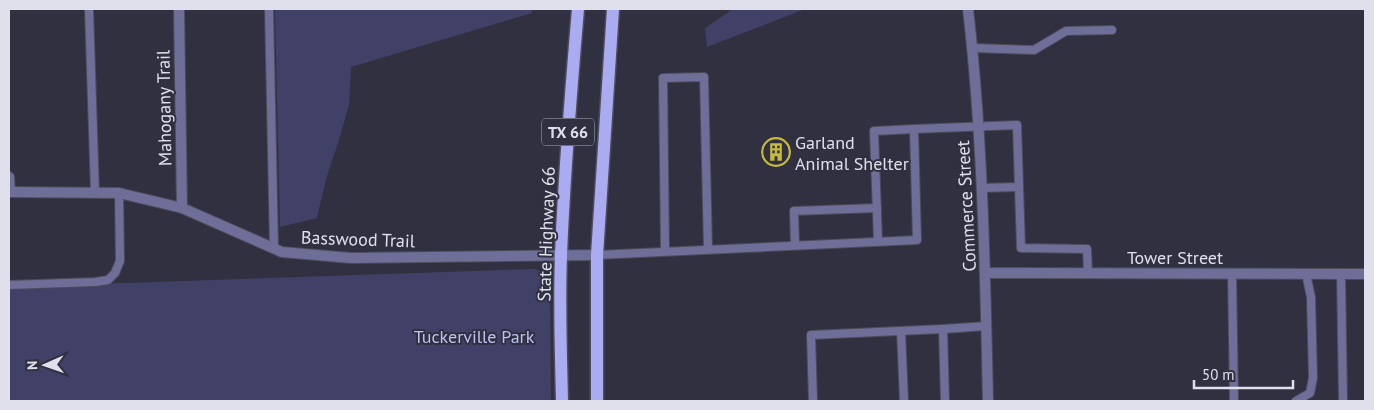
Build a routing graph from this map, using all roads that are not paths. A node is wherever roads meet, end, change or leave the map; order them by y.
1 (89, 9) edge
2 (179, 9) edge
3 (269, 9) edge
4 (578, 9) edge
5 (614, 9) edge
6 (968, 9) edge
7 (1112, 30) dead end
8 (973, 48) junction
9 (978, 126) junction
10 (914, 129) junction
11 (9, 177) edge
12 (1019, 187) junction
13 (981, 188) junction
14 (9, 192) edge
15 (95, 193) junction
16 (118, 193) junction
17 (182, 208) junction
18 (877, 208) junction
19 (878, 242) junction
20 (795, 245) junction
21 (274, 248) junction
22 (708, 249) junction
23 (665, 252) junction
24 (561, 255) junction
25 (597, 255) junction
26 (985, 273) junction
27 (1088, 273) junction
28 (1232, 273) junction
29 (1306, 274) junction
30 (1341, 274) junction
31 (1365, 274) edge
32 (9, 285) edge
33 (986, 326) junction
34 (943, 329) junction
35 (901, 331) junction
36 (562, 401) edge
37 (597, 401) edge
38 (813, 401) edge
39 (904, 401) edge
40 (945, 401) edge
41 (988, 401) edge
42 (1234, 401) edge
43 (1296, 401) edge
44 (1343, 401) edge

1 - 15 lane
2 - 17 street, Mahogany Trail
3 - 21 lane
4 - 24 main road, State Highway 66 / TX 66
5 - 25 main road, TX 66
6 - 8 street, Commerce Street
7 - 8 lane
8 - 9 street, Commerce Street
9 - 10 lane
9 - 12 lane
9 - 13 street, Commerce Street
10 - 18 lane
10 - 19 lane
11 - 14 street
12 - 13 lane
12 - 27 lane
13 - 26 street, Commerce Street
14 - 15 street, Basswood Trail
15 - 16 street, Basswood Trail
16 - 17 street, Basswood Trail
16 - 32 lane
17 - 21 street, Basswood Trail
18 - 19 lane
18 - 20 lane
19 - 20 lane
20 - 22 lane
21 - 24 street, Basswood Trail
22 - 23 lane
22 - 23 lane
23 - 25 lane
24 - 25 street, Basswood Trail
24 - 36 main road, State Highway 66 / TX 66
25 - 37 main road, TX 66
26 - 27 street, Tower Street
26 - 33 street, Commerce Street
27 - 28 street, Tower Street
28 - 29 street, Tower Street
28 - 42 lane
29 - 30 street, Tower Street
29 - 43 lane
30 - 31 street, Tower Street
30 - 44 lane
33 - 34 lane
33 - 41 street, Commerce Street
34 - 35 lane
34 - 40 lane
35 - 38 lane
35 - 39 lane

